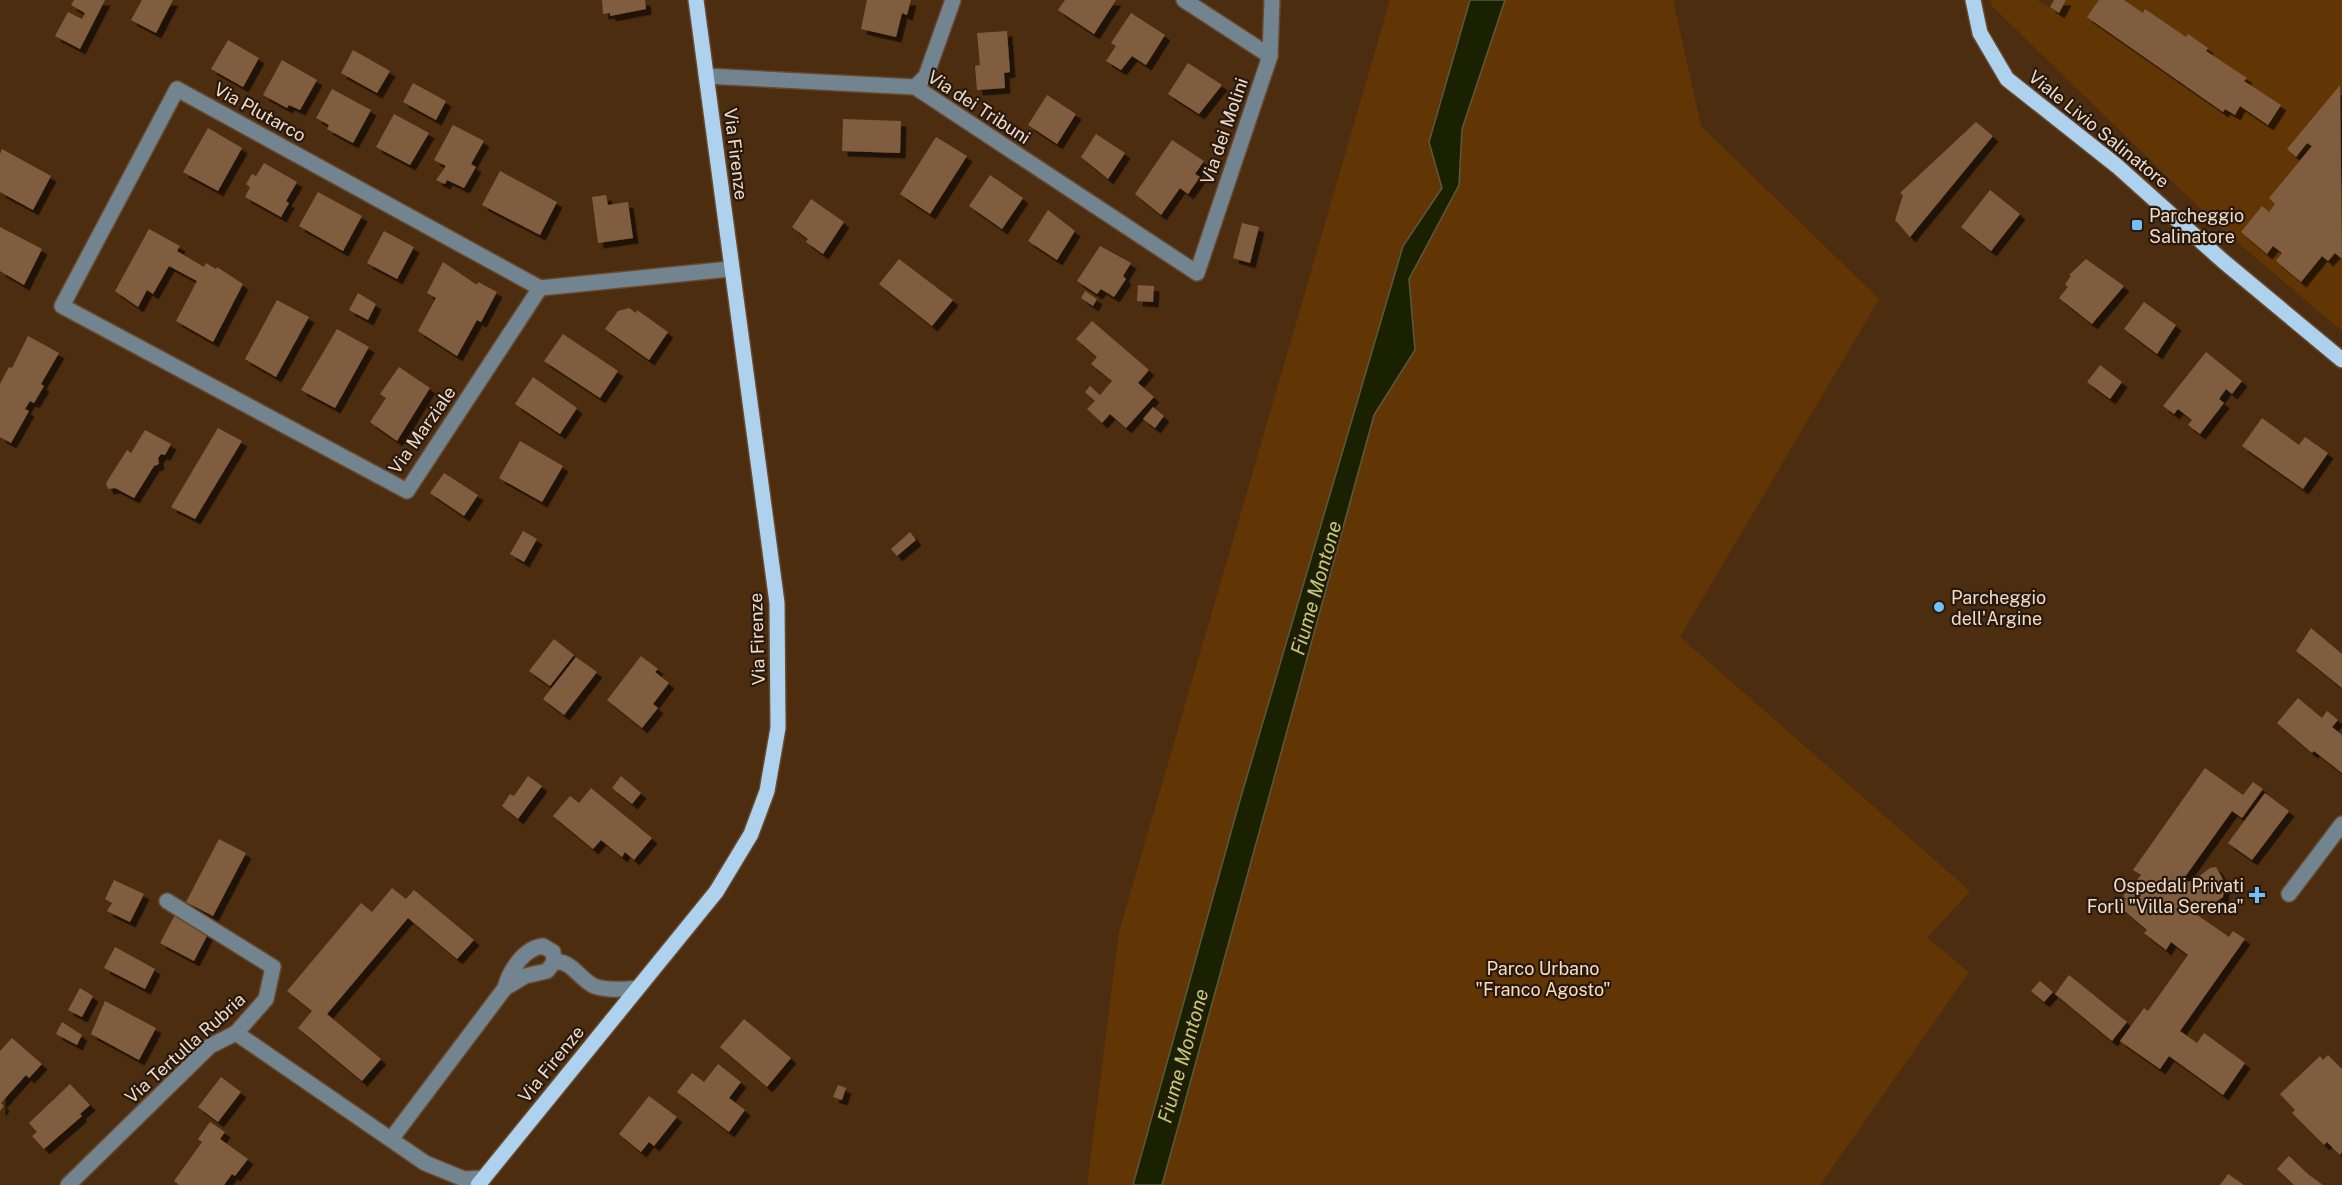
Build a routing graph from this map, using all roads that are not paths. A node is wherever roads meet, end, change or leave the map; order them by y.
1 (696, 0) edge
2 (953, 0) edge
3 (1184, 0) edge
4 (1272, 0) edge
5 (1973, 0) edge
6 (1269, 56) junction
7 (706, 76) junction
8 (915, 87) junction
9 (730, 269) junction
10 (1197, 273) joint
11 (540, 288) junction
12 (62, 306) joint
13 (2342, 360) edge
14 (2342, 824) edge
15 (2289, 894) dead end
16 (167, 901) dead end
17 (554, 962) junction
18 (505, 988) junction
19 (638, 988) junction
20 (236, 1033) junction
21 (392, 1138) junction
22 (425, 1163) junction
23 (481, 1182) edge
24 (68, 1185) edge
25 (440, 1185) edge

1 - 7 main road, Via Firenze
2 - 8 street
3 - 6 street
4 - 6 street, Via dei Molini
5 - 13 main road, Viale Livio Salinatore
6 - 10 street, Via dei Molini
7 - 8 street, Via dei Tribuni
7 - 9 main road, Via Firenze
8 - 10 street, Via dei Tribuni
9 - 11 street
9 - 19 main road, Via Firenze
11 - 12 street, Via Marziale
11 - 12 street, Via Plutarco
14 - 15 street
16 - 20 street, Via Tertulla Rubria
17 - 18 street
17 - 18 street
17 - 19 street
18 - 21 street
19 - 23 main road, Via Firenze
20 - 21 street
20 - 24 street, Via Tertulla Rubria
21 - 22 street
22 - 23 street
22 - 25 street

